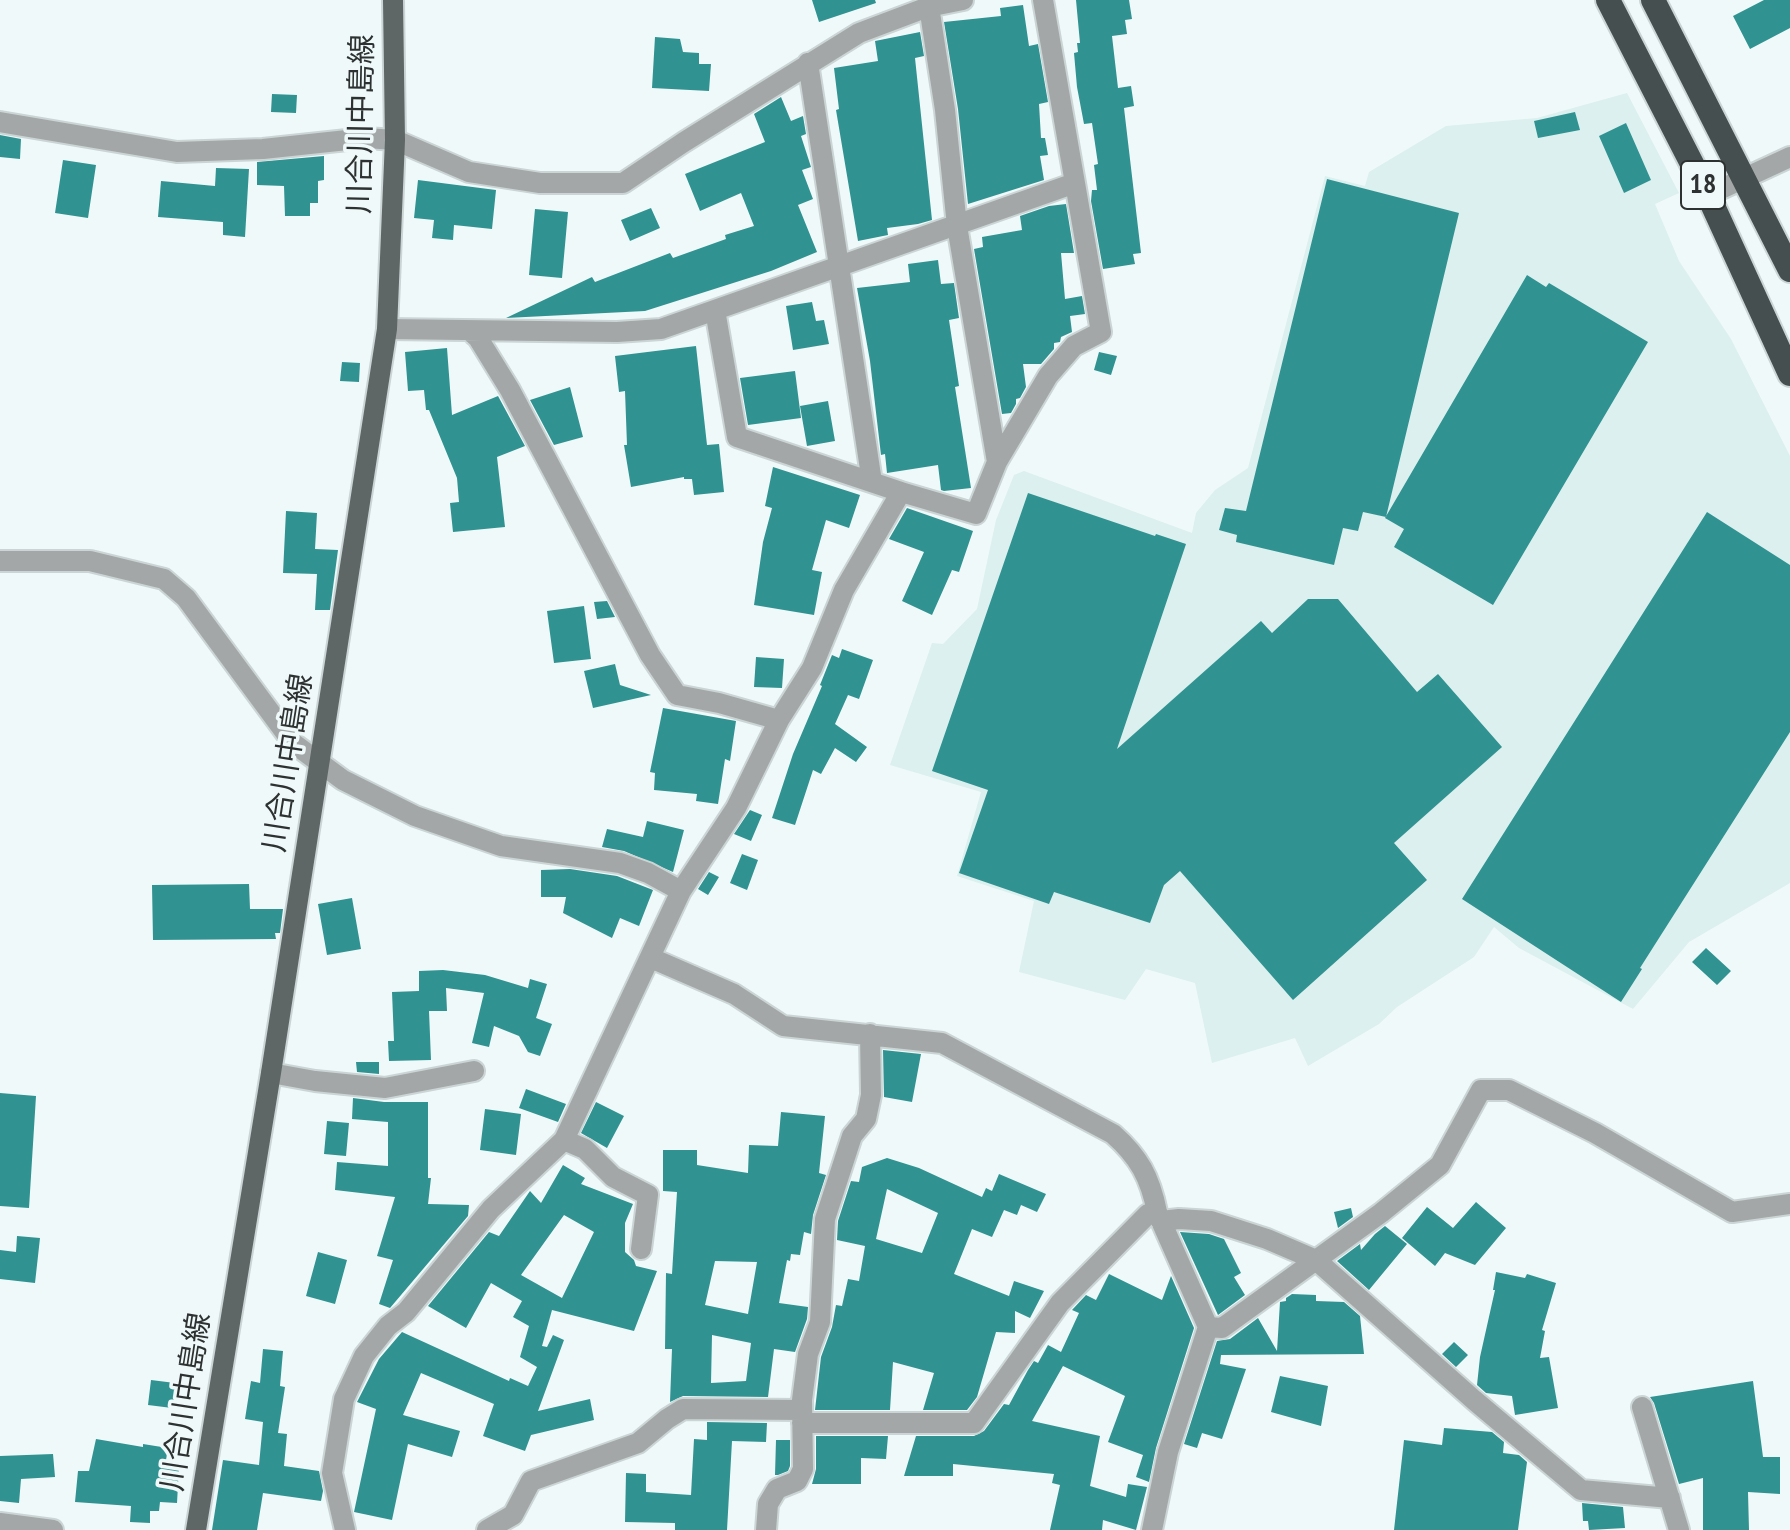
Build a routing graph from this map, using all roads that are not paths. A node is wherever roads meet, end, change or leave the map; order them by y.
1 (393, 0) edge
2 (963, 0) edge
3 (1043, 0) edge
4 (1608, 0) edge
5 (1653, 0) edge
6 (928, 4) edge
7 (808, 63) junction
8 (0, 122) edge
9 (395, 140) junction
10 (1790, 157) edge
11 (1744, 179) junction
12 (1075, 183) junction
13 (1708, 195) junction
14 (957, 226) junction
15 (839, 266) junction
16 (1790, 270) edge
17 (715, 310) junction
18 (387, 329) junction
19 (470, 331) junction
20 (1790, 374) edge
21 (997, 462) junction
22 (872, 482) junction
23 (901, 492) junction
24 (0, 561) edge
25 (779, 720) junction
26 (319, 761) junction
27 (681, 891) junction
28 (651, 958) junction
29 (870, 1034) junction
30 (474, 1071) dead end
31 (271, 1073) junction
32 (564, 1140) junction
33 (1790, 1204) edge
34 (1159, 1216) junction
35 (641, 1249) dead end
36 (1316, 1260) junction
37 (1208, 1327) junction
38 (1642, 1407) dead end
39 (802, 1416) junction
40 (1670, 1498) junction
41 (0, 1523) edge
42 (53, 1530) edge
43 (196, 1530) edge
44 (345, 1530) edge
45 (487, 1530) edge
46 (766, 1530) edge
47 (1152, 1530) edge
48 (1679, 1530) edge

1 - 9 main road, 川合川中島線
2 - 6 street
3 - 12 street
4 - 13 highway, 18
5 - 11 highway, 18
6 - 7 street
6 - 14 street
7 - 9 street
7 - 15 street
8 - 9 street
9 - 18 main road, 川合川中島線
10 - 11 street
11 - 13 street
11 - 16 highway, 18
12 - 14 street
12 - 21 street
13 - 20 highway, 18
14 - 15 street
14 - 21 street
15 - 17 street
15 - 22 street
17 - 19 street
17 - 22 street
18 - 19 street
18 - 26 main road, 川合川中島線
19 - 25 street
21 - 23 street
22 - 23 street
23 - 25 street
24 - 26 street
25 - 27 street
26 - 27 street
26 - 31 main road, 川合川中島線
27 - 28 street
28 - 29 street
28 - 32 street
29 - 34 street
29 - 39 street
30 - 31 street
31 - 43 main road, 川合川中島線
32 - 35 street
32 - 44 street
33 - 36 street
34 - 36 street
34 - 37 street
34 - 39 street
36 - 37 street
36 - 40 street
37 - 47 street
38 - 40 street
39 - 45 street
39 - 46 street
40 - 48 street
41 - 42 street

